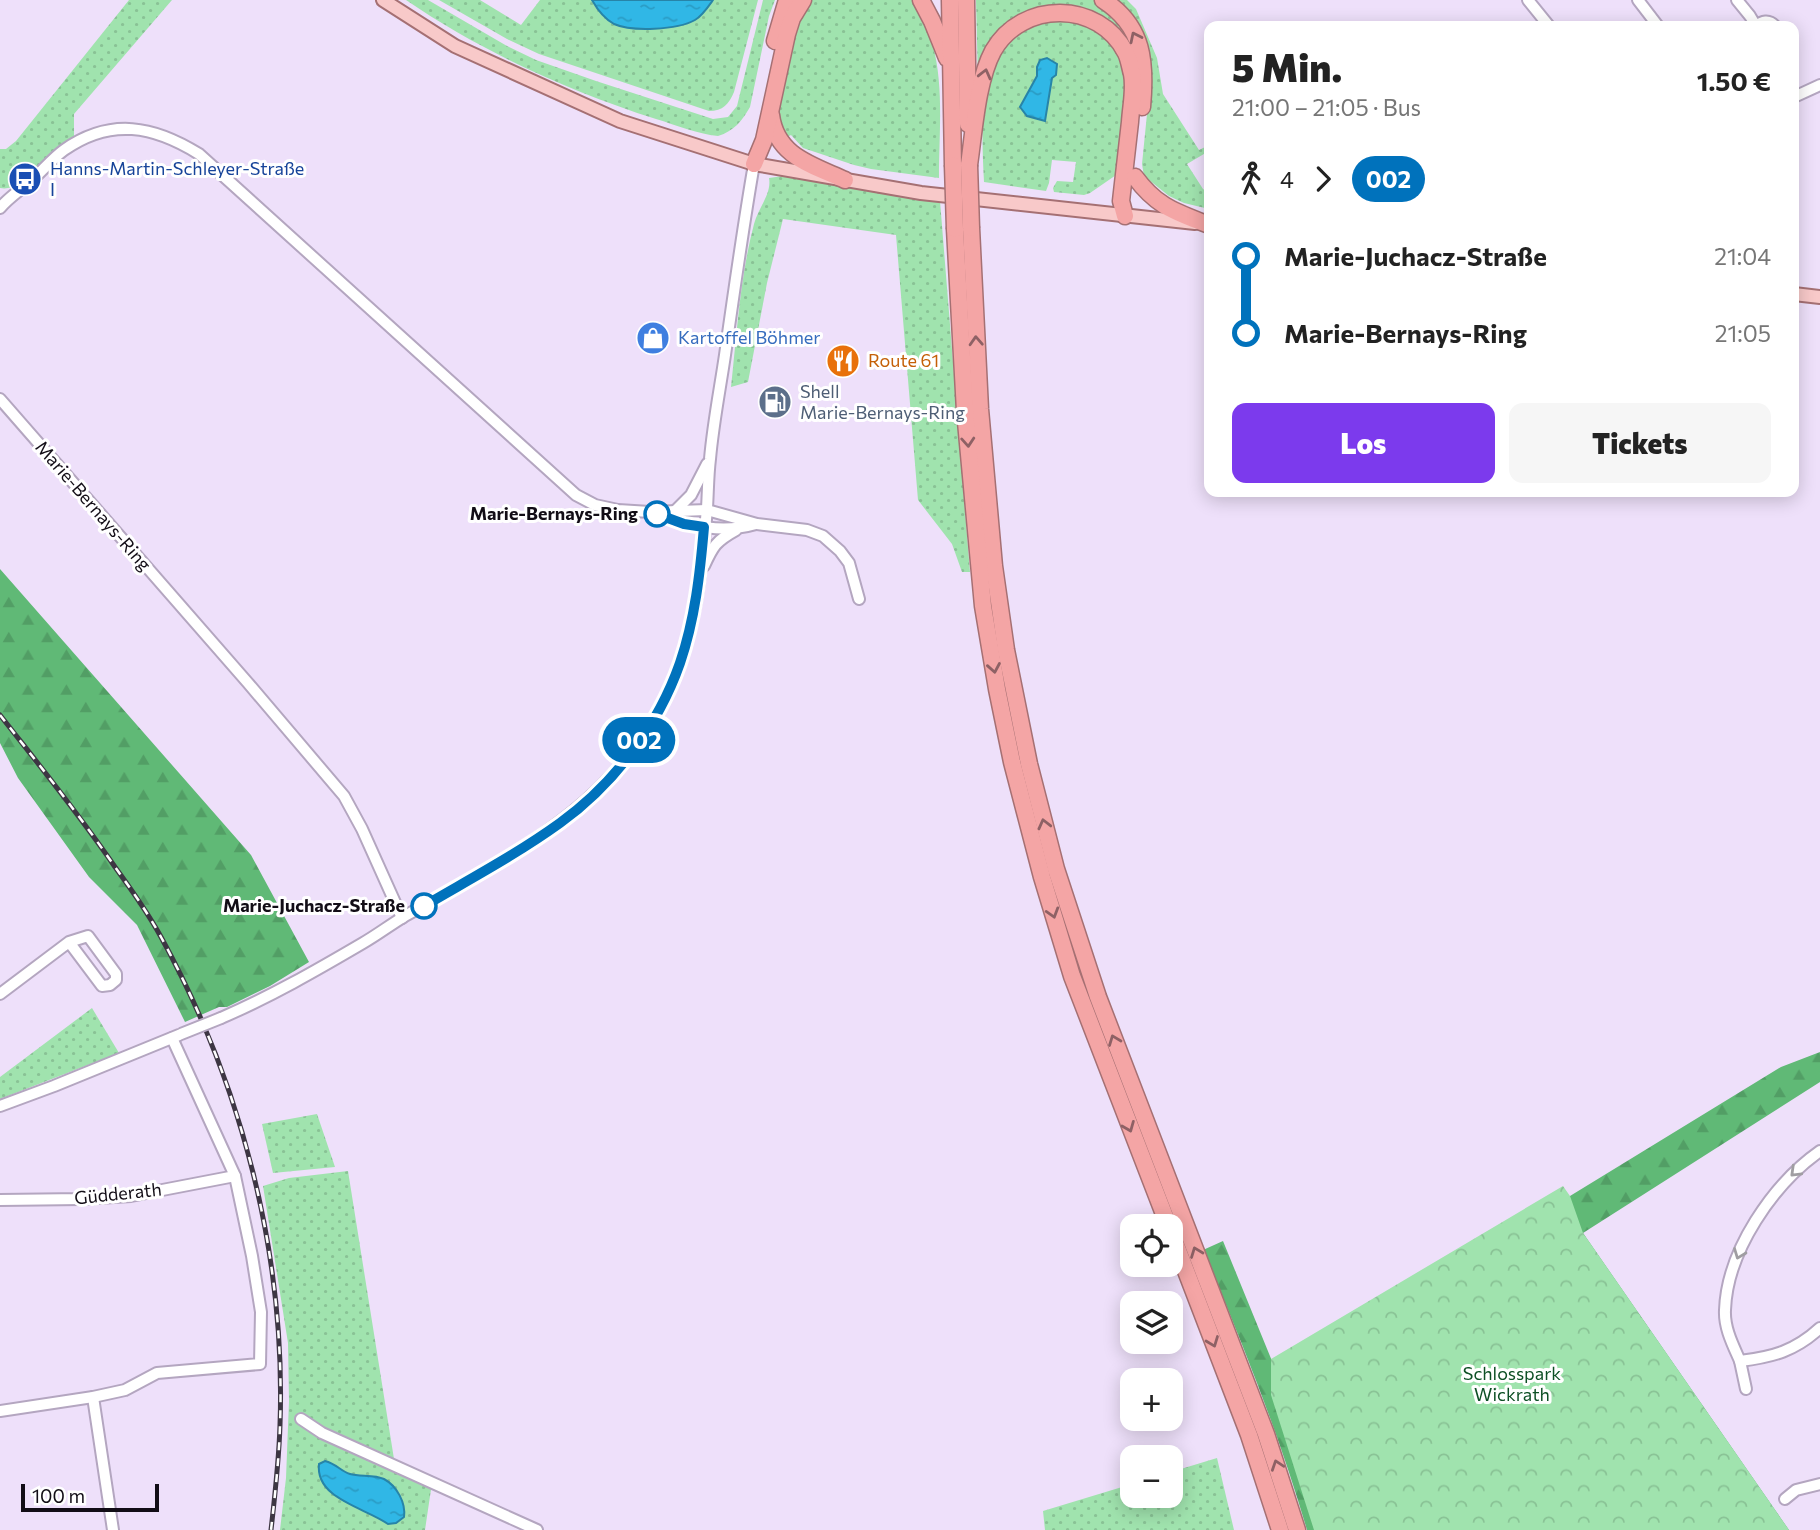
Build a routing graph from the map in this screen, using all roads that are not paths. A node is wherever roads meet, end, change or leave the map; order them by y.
1 (383, 0) edge
2 (787, 0) edge
3 (803, 0) edge
4 (921, 0) edge
5 (950, 0) edge
6 (966, 0) edge
7 (1103, 0) edge
8 (1528, 0) edge
9 (1638, 0) edge
10 (1737, 0) edge
11 (1754, 0) edge
12 (1545, 21) edge
13 (1654, 21) edge
14 (1751, 21) edge
15 (1753, 21) edge
16 (951, 67) junction
17 (1820, 85) edge
18 (1799, 95) edge
19 (770, 109) junction
20 (754, 163) junction
21 (961, 165) junction
22 (1135, 177) junction
23 (845, 180) junction
24 (1, 204) edge
25 (1125, 216) junction
26 (1204, 223) edge
27 (1204, 224) edge
28 (963, 228) junction
29 (1799, 295) edge
30 (1820, 297) edge
31 (0, 399) edge
32 (710, 458) junction
33 (707, 510) junction
34 (675, 511) junction
35 (650, 512) junction
36 (757, 524) junction
37 (704, 527) junction
38 (739, 528) junction
39 (700, 575) junction
40 (859, 599) dead end
41 (402, 918) junction
42 (69, 942) junction
43 (0, 993) edge
44 (177, 1036) junction
45 (0, 1106) edge
46 (1820, 1151) edge
47 (235, 1177) junction
48 (0, 1200) edge
49 (1164, 1214) edge
50 (1183, 1263) edge
51 (1820, 1328) edge
52 (1740, 1361) junction
53 (1746, 1389) dead end
54 (93, 1397) junction
55 (0, 1411) edge
56 (301, 1419) dead end
57 (1820, 1484) edge
58 (1785, 1499) dead end
59 (113, 1530) edge
60 (537, 1530) edge
61 (1280, 1530) edge
62 (1297, 1530) edge

1 - 20 main road
2 - 20 highway
3 - 19 highway
4 - 16 highway
5 - 16 highway
6 - 21 highway
22 -> 7 highway
8 - 12 street
9 - 13 street
10 - 14 street
11 - 15 street
16 - 21 highway
17 - 18 street
19 - 20 highway
19 - 23 highway
20 - 23 main road
20 - 32 street
21 -> 25 highway
21 - 28 highway, bridge
22 - 25 highway
22 - 26 highway
23 - 25 main road
24 - 35 street
25 - 27 main road
28 -> 49 highway
62 -> 28 highway
29 - 30 main road
31 - 41 street, Marie-Bernays-Ring
32 - 33 street
32 - 34 street
33 - 34 street
33 - 36 street
33 - 37 street
34 - 35 street
35 - 37 street
36 - 38 street
36 - 40 street
37 - 38 street
37 - 39 street
38 - 39 street
39 - 41 street
41 - 44 street, bridge
42 - 42 street
42 - 43 street
44 - 45 street
44 - 47 street
46 -> 52 street
47 - 48 street, Güdderath
47 - 54 street
50 -> 61 highway
51 - 52 street
52 - 53 street
54 - 55 street
54 - 59 street
56 - 60 street
57 - 58 street

